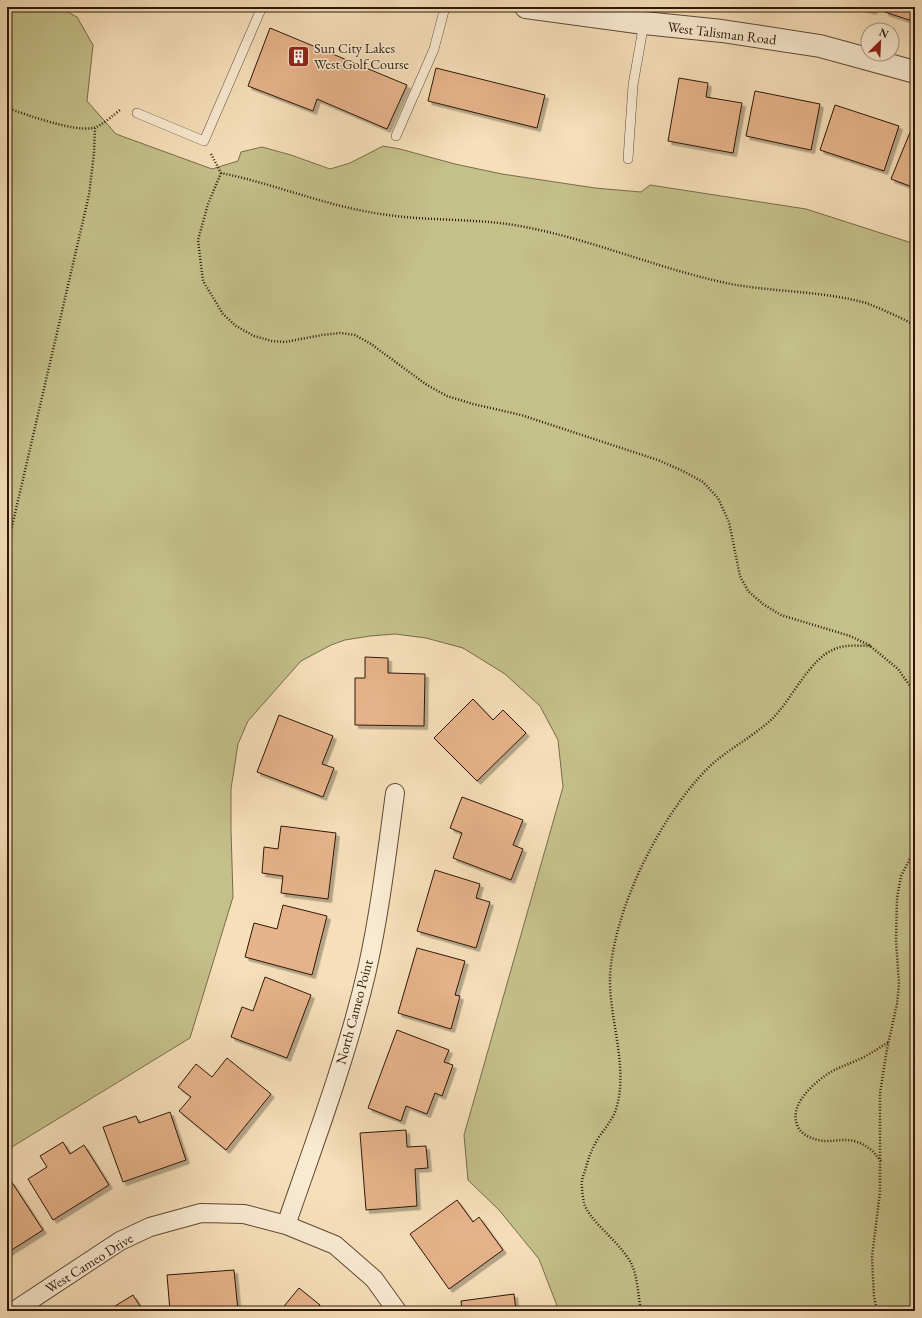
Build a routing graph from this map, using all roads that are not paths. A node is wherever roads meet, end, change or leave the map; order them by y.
1 (262, 7) edge
2 (445, 7) edge
3 (526, 7) edge
4 (644, 23) junction
5 (915, 72) edge
6 (137, 112) dead end
7 (396, 136) dead end
8 (628, 159) dead end
9 (395, 793) dead end
10 (286, 1225) junction
11 (14, 1311) edge
12 (397, 1311) edge

1 - 6 lane
2 - 7 lane
3 - 4 street, West Talisman Road
4 - 5 street, West Talisman Road
4 - 8 lane
9 - 10 street, North Cameo Point
10 - 11 street, West Cameo Drive
10 - 12 street, West Cameo Drive

